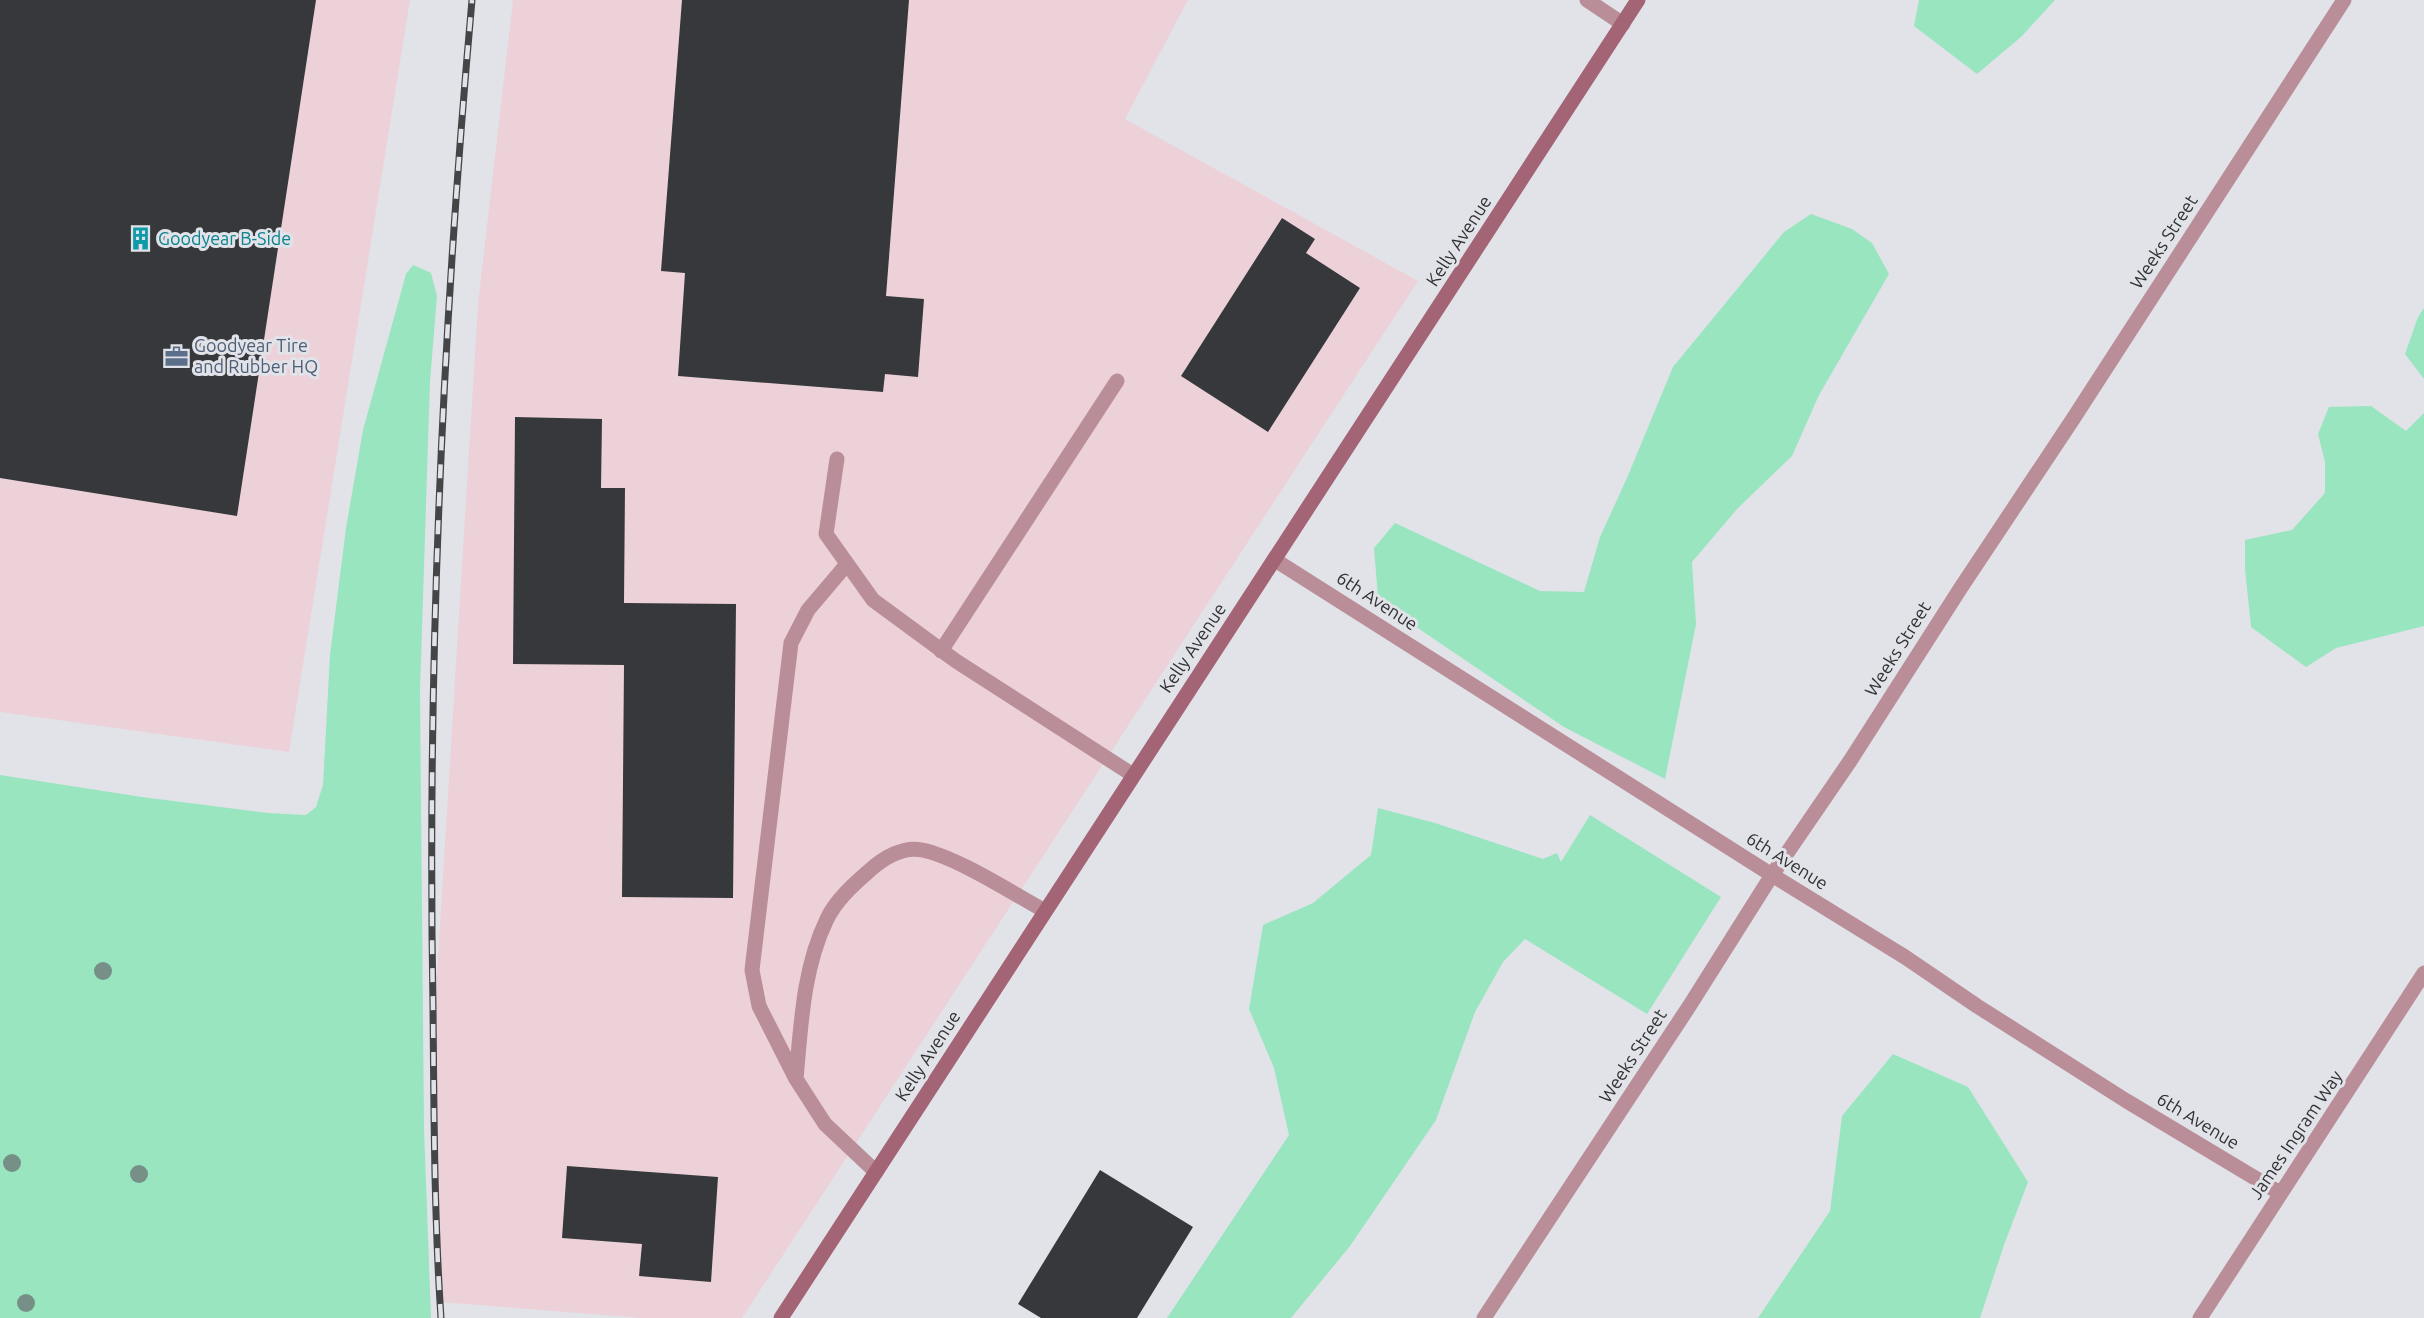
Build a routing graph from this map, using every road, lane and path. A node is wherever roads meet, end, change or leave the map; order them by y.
1 (1587, 0) edge
2 (1638, 0) edge
3 (2344, 0) edge
4 (1623, 24) junction
5 (1117, 381) dead end
6 (837, 459) dead end
7 (1275, 560) junction
8 (847, 564) junction
9 (941, 651) junction
10 (1133, 775) junction
11 (1772, 875) junction
12 (1045, 911) junction
13 (2424, 973) edge
14 (796, 1079) junction
15 (876, 1172) junction
16 (2280, 1193) junction
17 (781, 1318) edge
18 (1484, 1318) edge
19 (2200, 1318) edge

1 - 4 street
2 - 4 main road, Kelly Avenue
3 - 11 street, Weeks Street
4 - 7 main road, Kelly Avenue
5 - 9 street
6 - 8 street
7 - 10 main road, Kelly Avenue
7 - 11 street, 6th Avenue
8 - 9 street
8 - 14 street
9 - 10 street
10 - 12 main road, Kelly Avenue
11 - 16 street, 6th Avenue
11 - 18 street, Weeks Street
12 - 14 street
12 - 15 main road, Kelly Avenue
13 - 16 street, James Ingram Way
14 - 15 street
15 - 17 main road, Kelly Avenue
16 - 19 street, James Ingram Way

